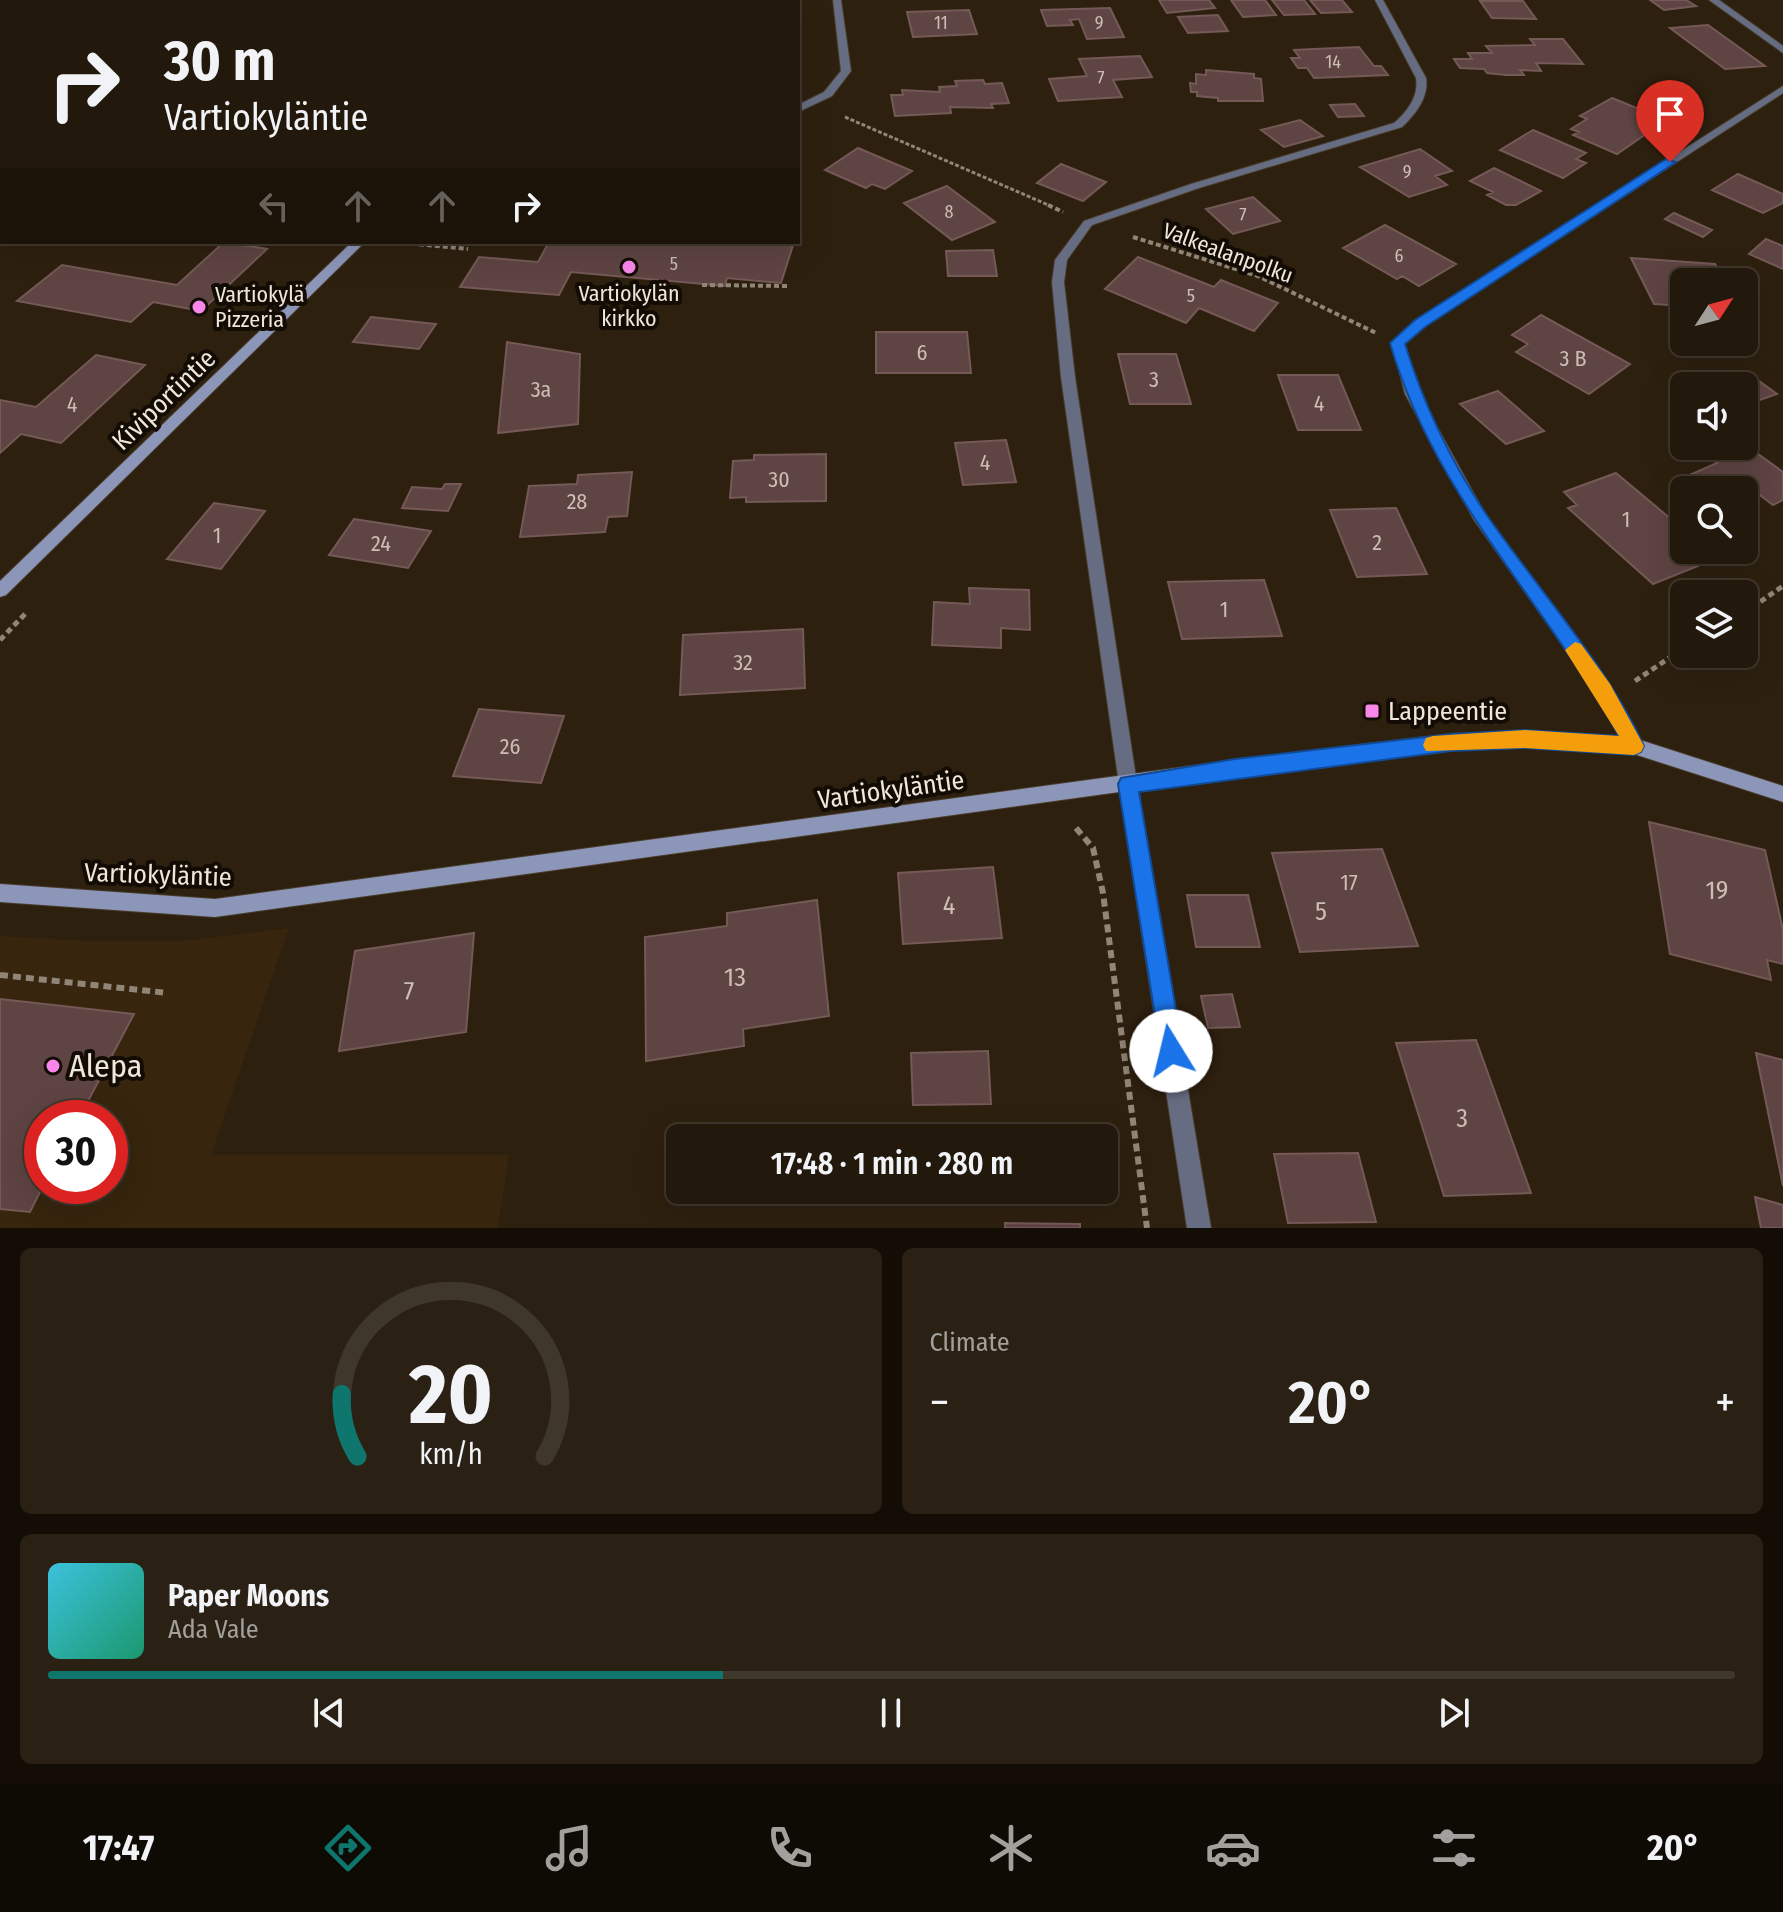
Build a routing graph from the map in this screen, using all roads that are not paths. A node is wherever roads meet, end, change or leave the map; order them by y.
1 (837, 0) edge
2 (1379, 0) edge
3 (1713, 0) edge
4 (1783, 50) edge
5 (1783, 89) edge
6 (800, 108) edge
7 (357, 244) edge
8 (0, 591) edge
9 (1634, 746) junction
10 (1128, 784) junction
11 (1783, 794) edge
12 (0, 893) edge
13 (1199, 1228) edge

1 - 6 street
2 - 10 street
3 - 4 street
5 - 9 street
7 - 8 street, Kiviportintie
9 - 10 street, Vartiokyläntie
9 - 11 street, Vartiokyläntie
10 - 12 street, Vartiokyläntie
10 - 13 street

